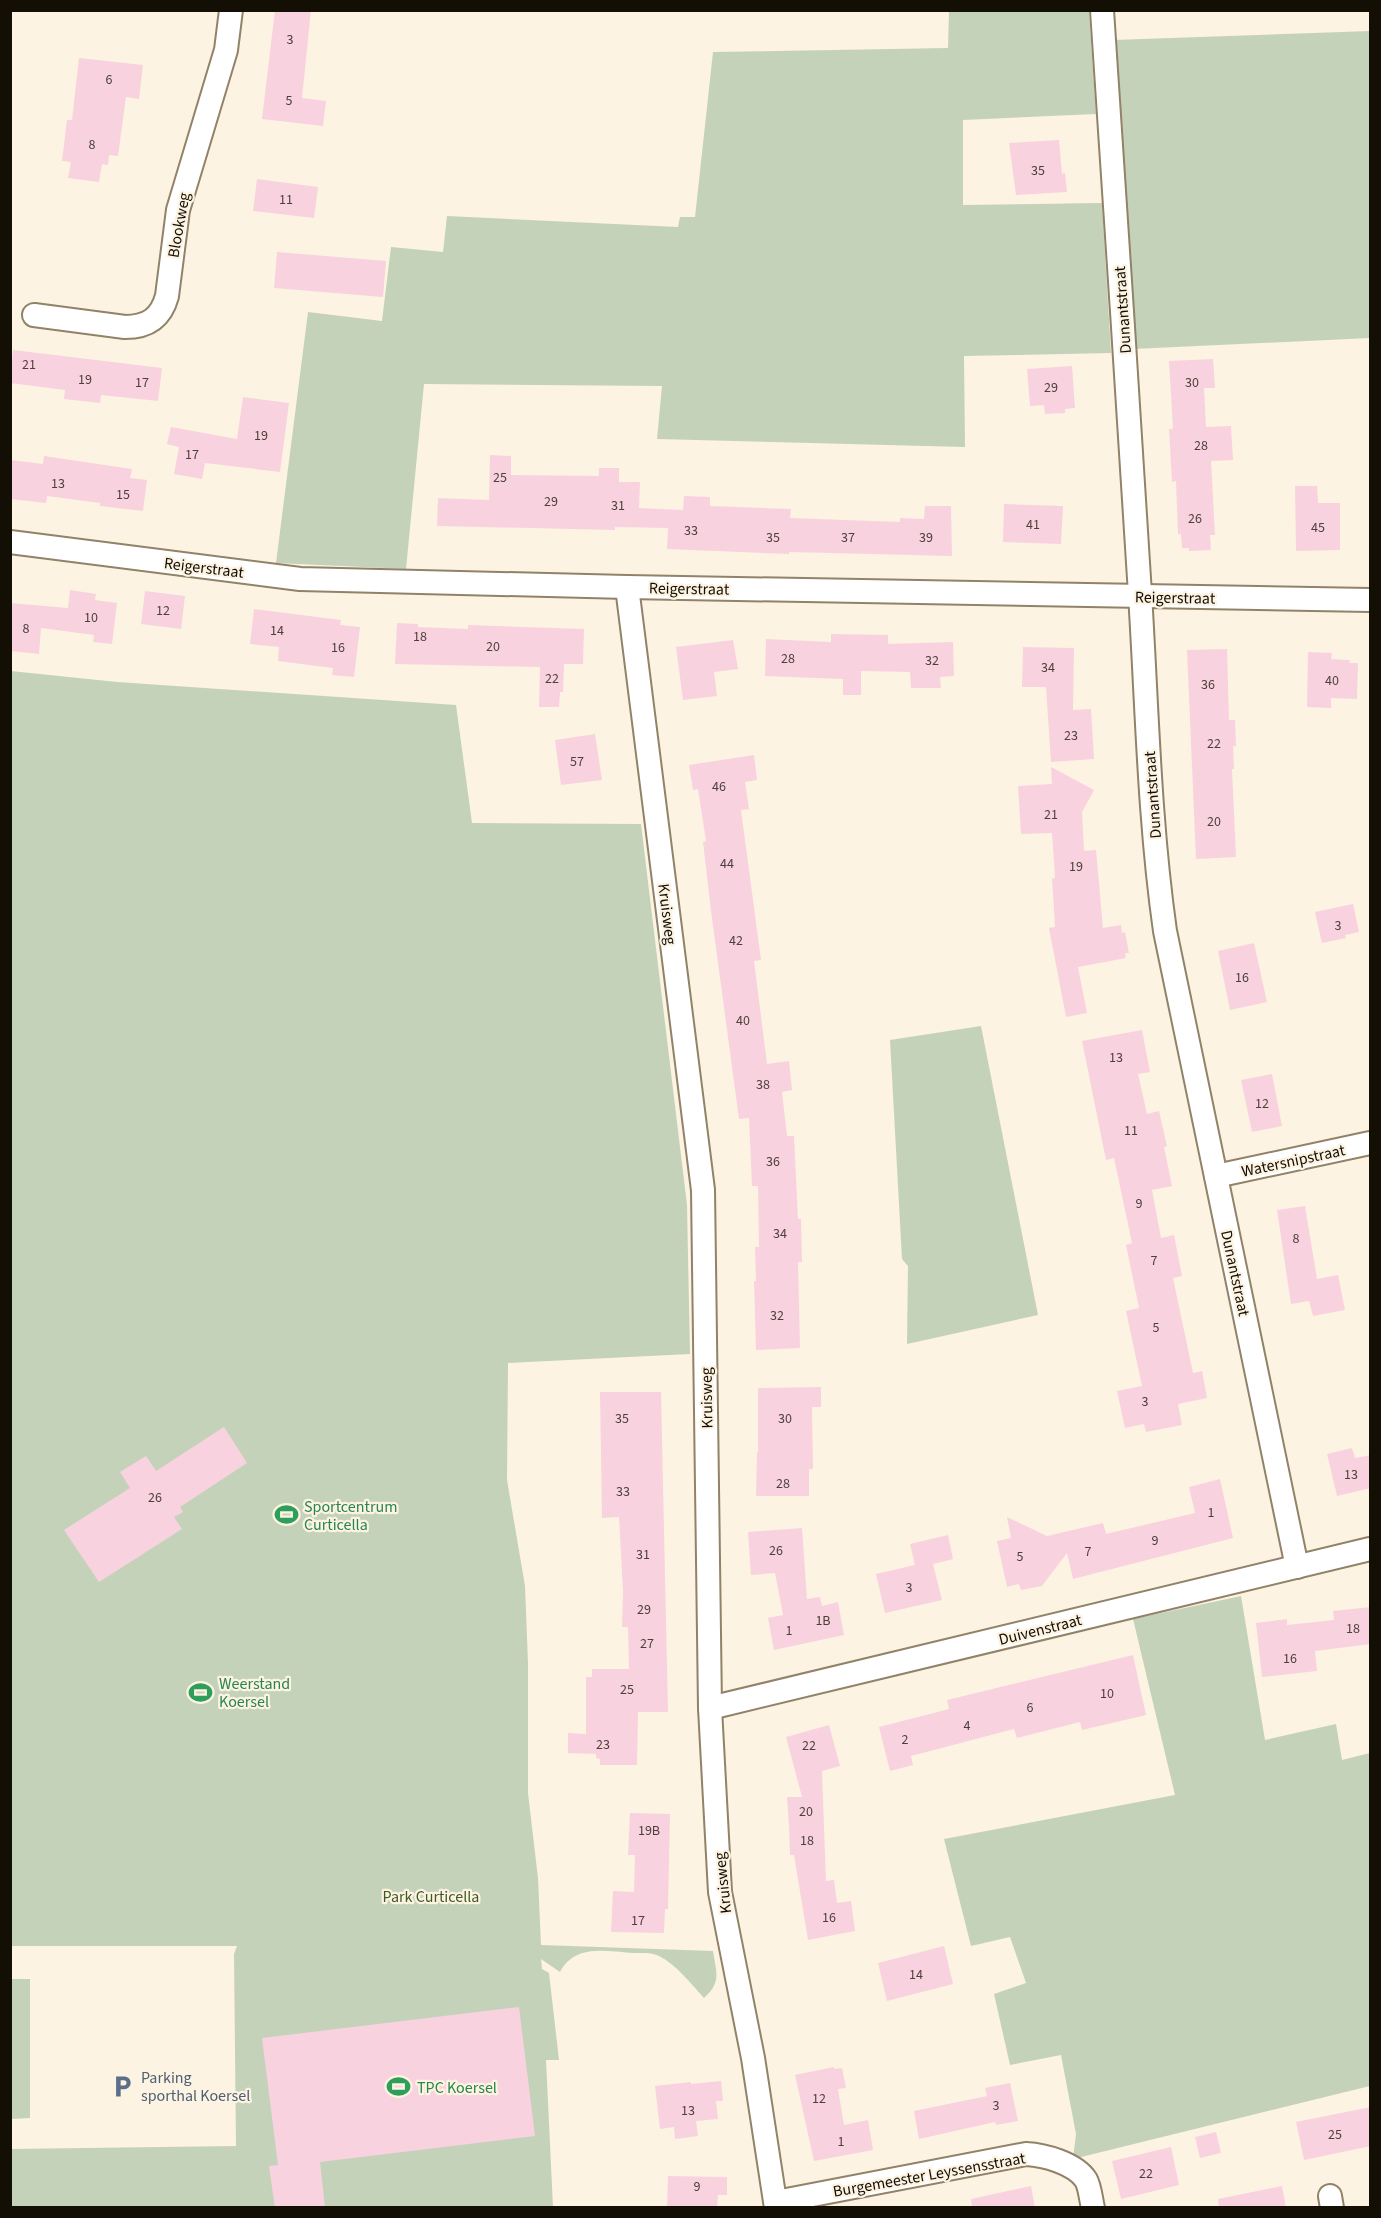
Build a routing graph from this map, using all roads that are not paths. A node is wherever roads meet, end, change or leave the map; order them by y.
1 (231, 10) edge
2 (1102, 10) edge
3 (34, 315) dead end
4 (10, 543) edge
5 (627, 587) junction
6 (1140, 597) junction
7 (1371, 600) edge
8 (1371, 1143) edge
9 (1216, 1176) junction
10 (1371, 1549) edge
11 (1297, 1567) junction
12 (710, 1708) junction
13 (776, 2205) edge
14 (1092, 2207) edge

1 - 3 street, Blookweg
2 - 6 street, Dunantstraat
4 - 5 street, Reigerstraat
5 - 6 street, Reigerstraat
5 - 12 street, Kruisweg
6 - 7 street, Reigerstraat
6 - 9 street, Dunantstraat
8 - 9 street, Watersnipstraat
9 - 11 street, Dunantstraat
10 - 11 street, Duivenstraat
11 - 12 street, Duivenstraat
12 - 13 street, Kruisweg
13 - 14 street, Burgemeester Leyssensstraat

